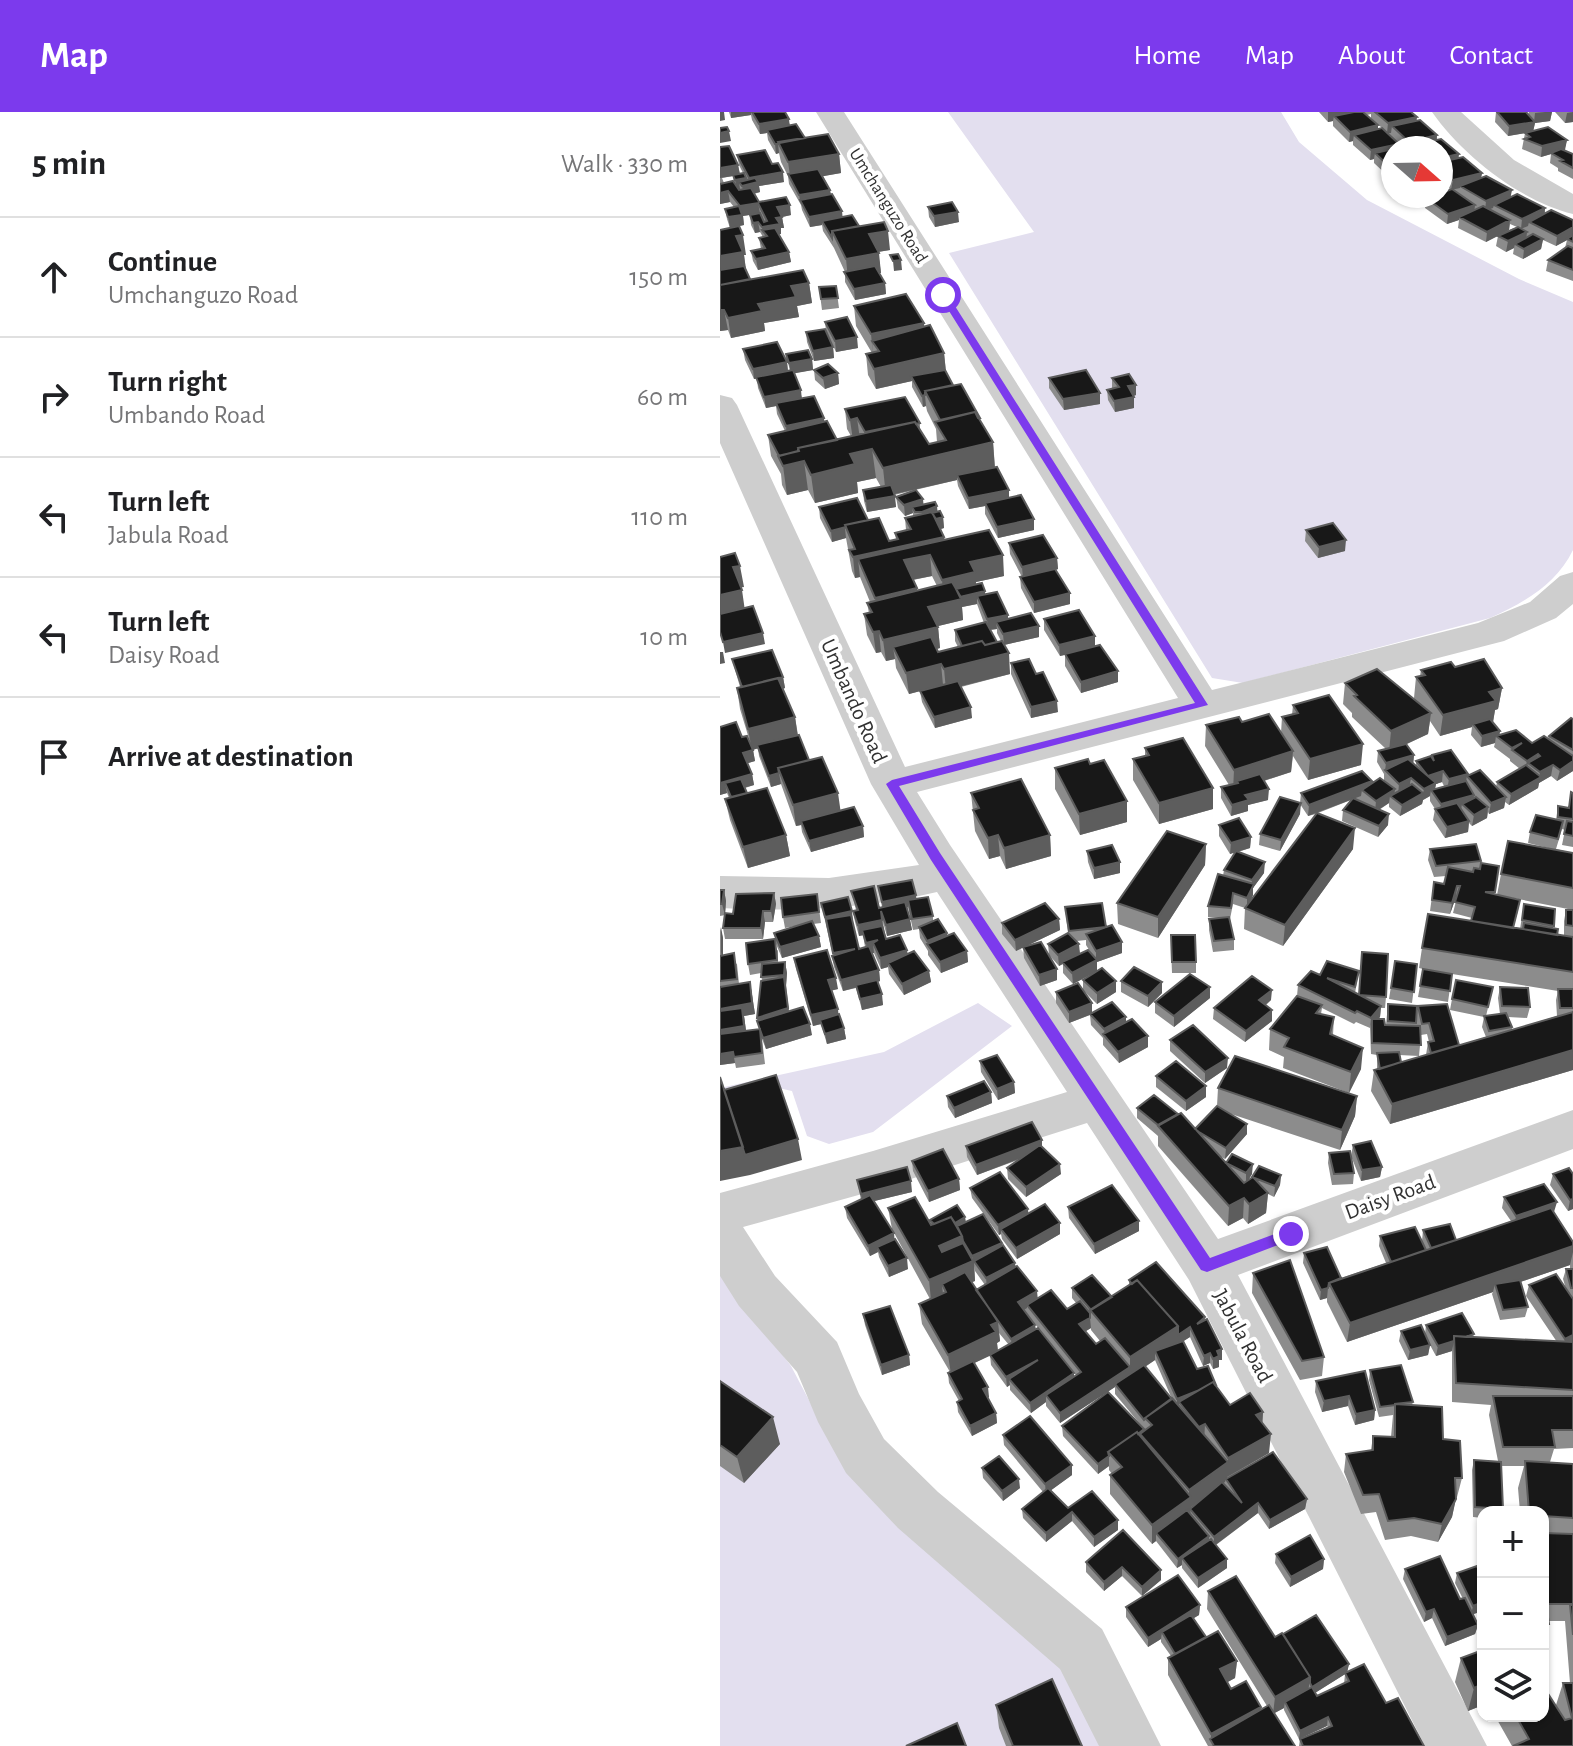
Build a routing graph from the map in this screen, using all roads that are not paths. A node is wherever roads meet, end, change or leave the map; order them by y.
1 (830, 112) edge
2 (1446, 112) edge
3 (1573, 205) edge
4 (720, 405) edge
5 (1573, 584) edge
6 (1202, 705) junction
7 (892, 784) junction
8 (948, 875) junction
9 (720, 892) edge
10 (1097, 1101) junction
11 (1573, 1129) edge
12 (720, 1213) edge
13 (720, 1233) edge
14 (1207, 1265) junction
15 (1131, 1746) edge
16 (1457, 1746) edge

1 - 6 street, Umchanguzo Road
2 - 3 street
4 - 7 street, Umbando Road
5 - 6 street, Umbando Road
6 - 7 street, Umbando Road
7 - 8 street, Jabula Road
8 - 9 street
8 - 10 street, Jabula Road
10 - 12 street
10 - 14 street, Jabula Road
11 - 14 street, Daisy Road
13 - 15 street
14 - 16 street, Jabula Road

